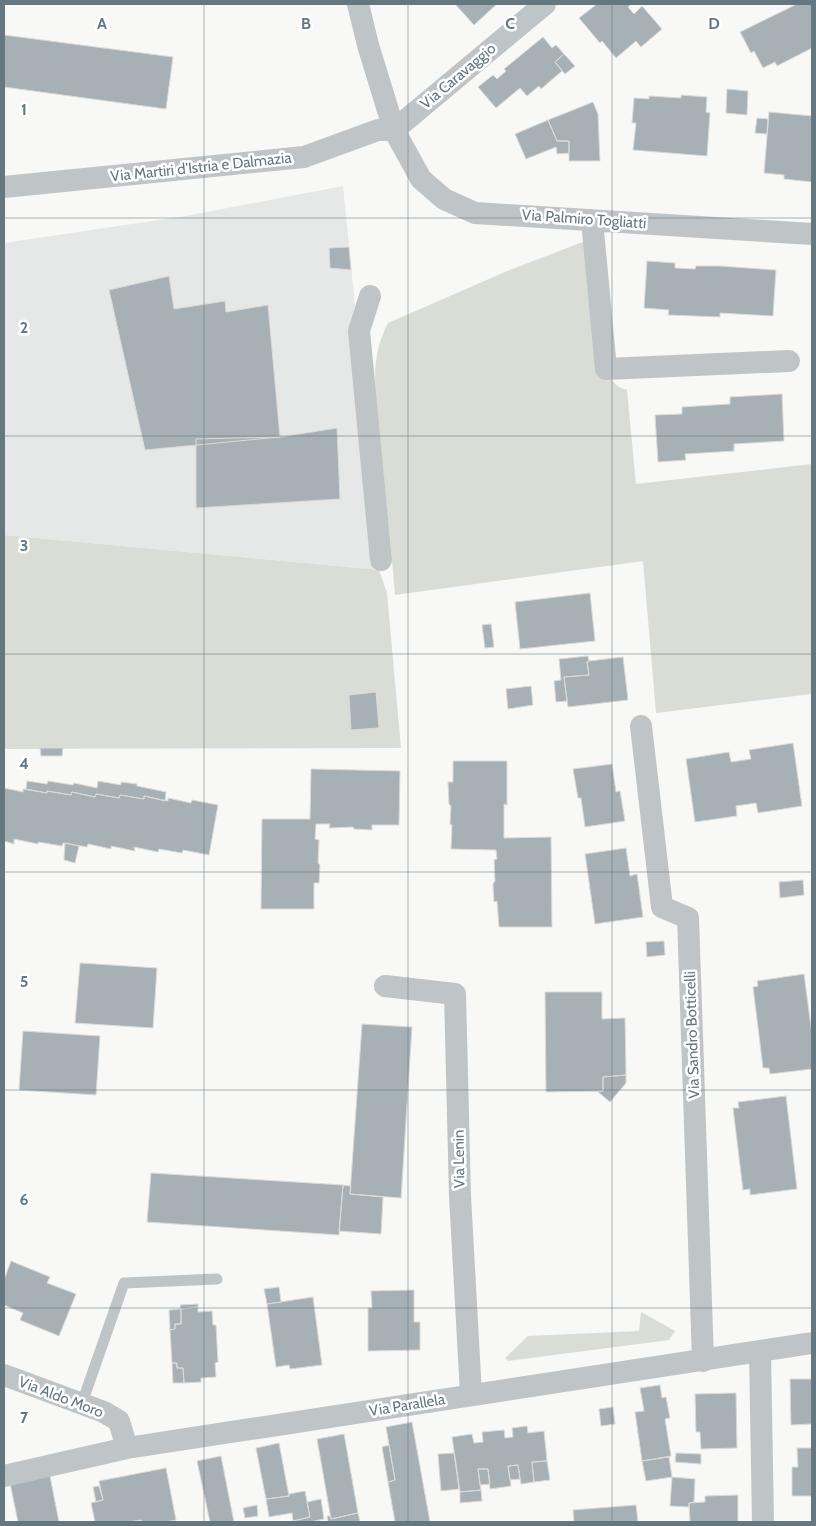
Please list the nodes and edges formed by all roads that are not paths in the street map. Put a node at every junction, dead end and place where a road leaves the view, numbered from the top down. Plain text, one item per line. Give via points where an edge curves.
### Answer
1 (358, 4) edge
2 (545, 4) edge
3 (394, 130) junction
4 (4, 187) edge
5 (592, 220) junction
6 (812, 234) edge
7 (370, 296) dead end
8 (789, 361) dead end
9 (381, 560) dead end
10 (641, 726) dead end
11 (385, 986) dead end
12 (216, 1279) dead end
13 (812, 1343) edge
14 (760, 1352) junction
15 (703, 1361) junction
16 (4, 1375) edge
17 (471, 1394) junction
18 (82, 1404) junction
19 (127, 1448) junction
20 (4, 1476) edge
21 (763, 1522) edge

1 - 3 street, Via Palmiro Togliatti
2 - 3 street, Via Caravaggio
3 - 4 street, Via Martiri d'Istria e Dalmazia via 378,130 304,157
3 - 5 street, Via Palmiro Togliatti via 421,179 444,199 476,213
5 - 6 street, Via Palmiro Togliatti
5 - 8 street via 606,369
7 - 9 street via 359,331
10 - 15 street, Via Sandro Botticelli via 662,907 688,918
11 - 17 street, Via Lenin via 455,994 460,1196
12 - 18 lane via 124,1282
13 - 14 street, Via Parallela
14 - 15 street, Via Parallela
14 - 21 street
15 - 17 street, Via Parallela
16 - 18 street, Via Aldo Moro
17 - 19 street, Via Parallela
18 - 19 street, Via Aldo Moro via 119,1421
19 - 20 street, Via Parallela

